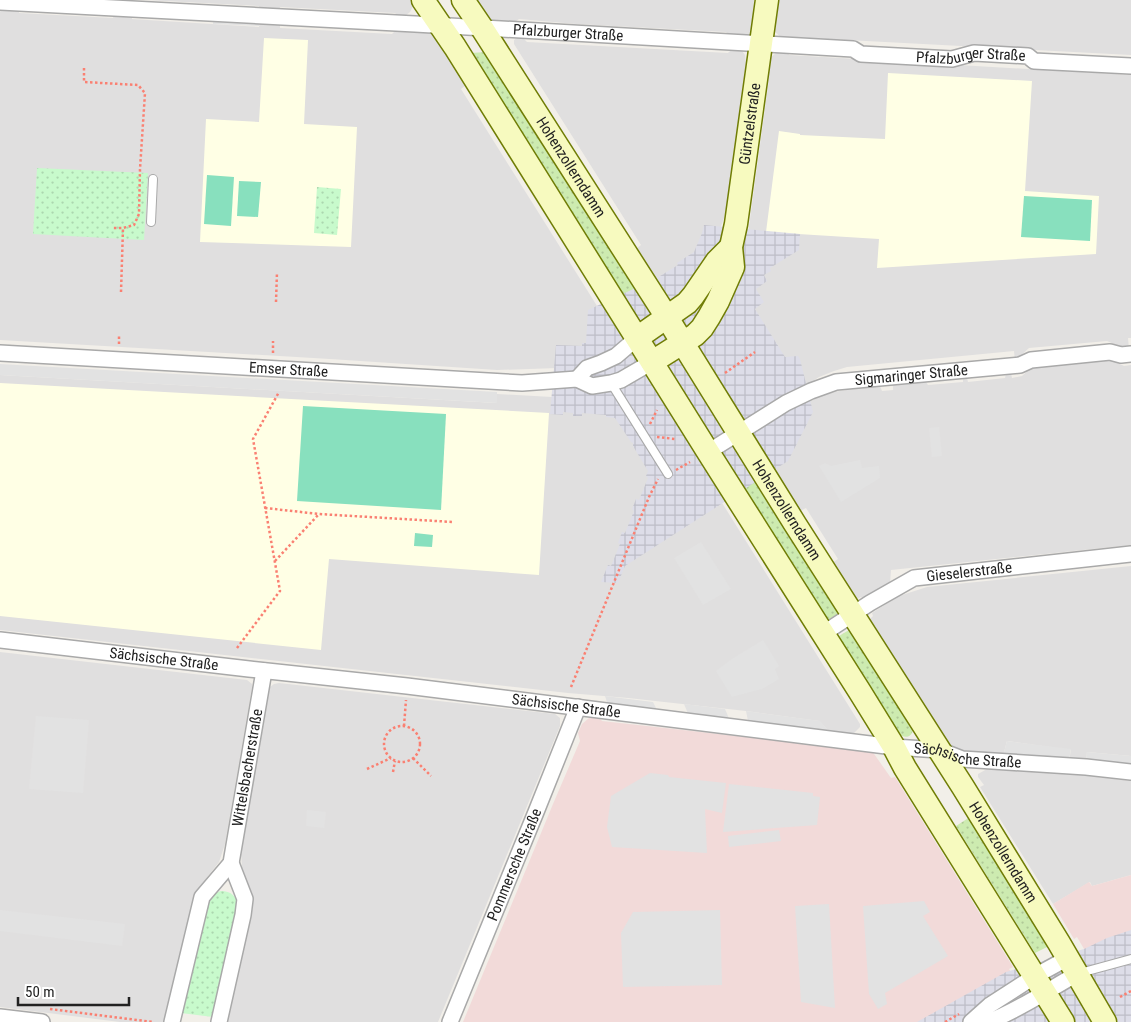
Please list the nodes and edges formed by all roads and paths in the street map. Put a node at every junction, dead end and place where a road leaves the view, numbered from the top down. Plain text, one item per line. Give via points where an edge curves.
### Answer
1 (423, 0) edge
2 (462, 0) edge
3 (767, 0) edge
4 (0, 2) edge
5 (441, 25) junction
6 (482, 28) junction
7 (761, 44) junction
8 (1131, 66) edge
9 (84, 68) dead end
10 (153, 179) dead end
11 (151, 222) dead end
12 (113, 228) dead end
13 (123, 228) junction
14 (731, 247) junction
15 (277, 272) dead end
16 (121, 292) dead end
17 (276, 302) dead end
18 (667, 318) junction
19 (119, 335) dead end
20 (637, 338) junction
21 (273, 341) dead end
22 (683, 343) junction
23 (118, 344) dead end
24 (755, 352) dead end
25 (0, 353) edge
26 (273, 353) dead end
27 (1131, 354) edge
28 (652, 362) junction
29 (725, 373) dead end
30 (577, 379) junction
31 (611, 383) junction
32 (279, 392) dead end
33 (738, 433) junction
34 (699, 457) junction
35 (668, 474) junction
36 (265, 508) junction
37 (319, 514) junction
38 (453, 522) dead end
39 (1131, 554) edge
40 (275, 561) junction
41 (853, 614) junction
42 (824, 633) junction
43 (0, 640) edge
44 (237, 648) dead end
45 (264, 671) junction
46 (407, 686) junction
47 (571, 687) dead end
48 (578, 707) junction
49 (404, 726) junction
50 (894, 746) junction
51 (938, 750) junction
52 (391, 758) junction
53 (413, 758) junction
54 (395, 760) junction
55 (367, 769) dead end
56 (393, 772) dead end
57 (1131, 772) edge
58 (431, 776) dead end
59 (231, 863) junction
60 (1131, 959) edge
61 (1072, 966) junction
62 (1040, 984) junction
63 (1131, 991) edge
64 (1120, 997) dead end
65 (45, 1015) edge
66 (0, 1017) edge
67 (153, 1022) edge
68 (172, 1022) edge
69 (219, 1022) edge
70 (450, 1022) edge
71 (972, 1022) edge
72 (988, 1022) edge
73 (1063, 1022) edge
74 (1105, 1022) edge

1 - 5 main road
2 - 6 main road, Hohenzollerndamm
3 - 7 main road, Güntzelstraße
4 - 5 street, Pfalzburger Straße
5 - 6 street, Pfalzburger Straße
5 - 20 main road
6 - 7 street, Pfalzburger Straße
6 - 18 main road, Hohenzollerndamm
7 - 8 street, Pfalzburger Straße via 853,49 861,54 952,59 974,53 1028,56 1034,61
7 - 14 main road, Güntzelstraße
9 - 13 path via 84,82 138,85 145,93 139,214 134,225
10 - 11 lane
12 - 13 path
13 - 16 path
14 - 18 main road via 693,296
14 - 22 main road, Güntzelstraße via 733,267 718,301 702,328
15 - 17 path
18 - 20 main road
18 - 22 main road, Hohenzollerndamm
19 - 23 path
20 - 28 main road
20 - 30 street via 616,356 587,368
21 - 26 path
22 - 28 main road, Güntzelstraße
22 - 33 main road, Hohenzollerndamm
24 - 29 path
25 - 30 street, Emser Straße via 522,383
27 - 33 street, Sigmaringer Straße via 1110,352 1031,360 1020,365 836,382 786,402
28 - 31 street, Emser Straße
28 - 34 main road
30 - 31 street, Emser Straße via 592,386
31 - 35 lane
32 - 36 path via 253,439
33 - 34 street, Sigmaringer Straße
33 - 41 main road, Hohenzollerndamm
34 - 35 path
34 - 42 main road
35 - 47 path via 657,480
36 - 37 path
36 - 40 path
37 - 38 path
37 - 40 path
39 - 41 street, Gieselerstraße via 914,578
40 - 44 path via 280,591
41 - 42 street, Gieselerstraße
41 - 51 main road, Hohenzollerndamm
42 - 50 main road
43 - 45 street, Sächsische Straße
45 - 46 street, Sächsische Straße
45 - 59 street, Wittelsbacherstraße
46 - 48 street, Sächsische Straße
46 - 49 path
48 - 50 street, Sächsische Straße
48 - 70 street, Pommersche Straße
49 - 52 path via 394,728 385,737 385,751
49 - 53 path via 418,737 418,750
50 - 51 street, Sächsische Straße
50 - 62 main road
51 - 57 street, Sächsische Straße via 962,759
51 - 61 main road, Hohenzollerndamm
52 - 54 path
52 - 55 path
53 - 54 path via 404,762
53 - 58 path
54 - 56 path
59 - 68 street via 202,897
59 - 69 street via 245,899
60 - 61 lane via 1090,970
61 - 62 street
61 - 74 main road, Hohenzollerndamm
62 - 71 street via 990,1005
62 - 72 street via 1004,1015
62 - 73 main road
63 - 64 path
65 - 66 street
65 - 67 path

